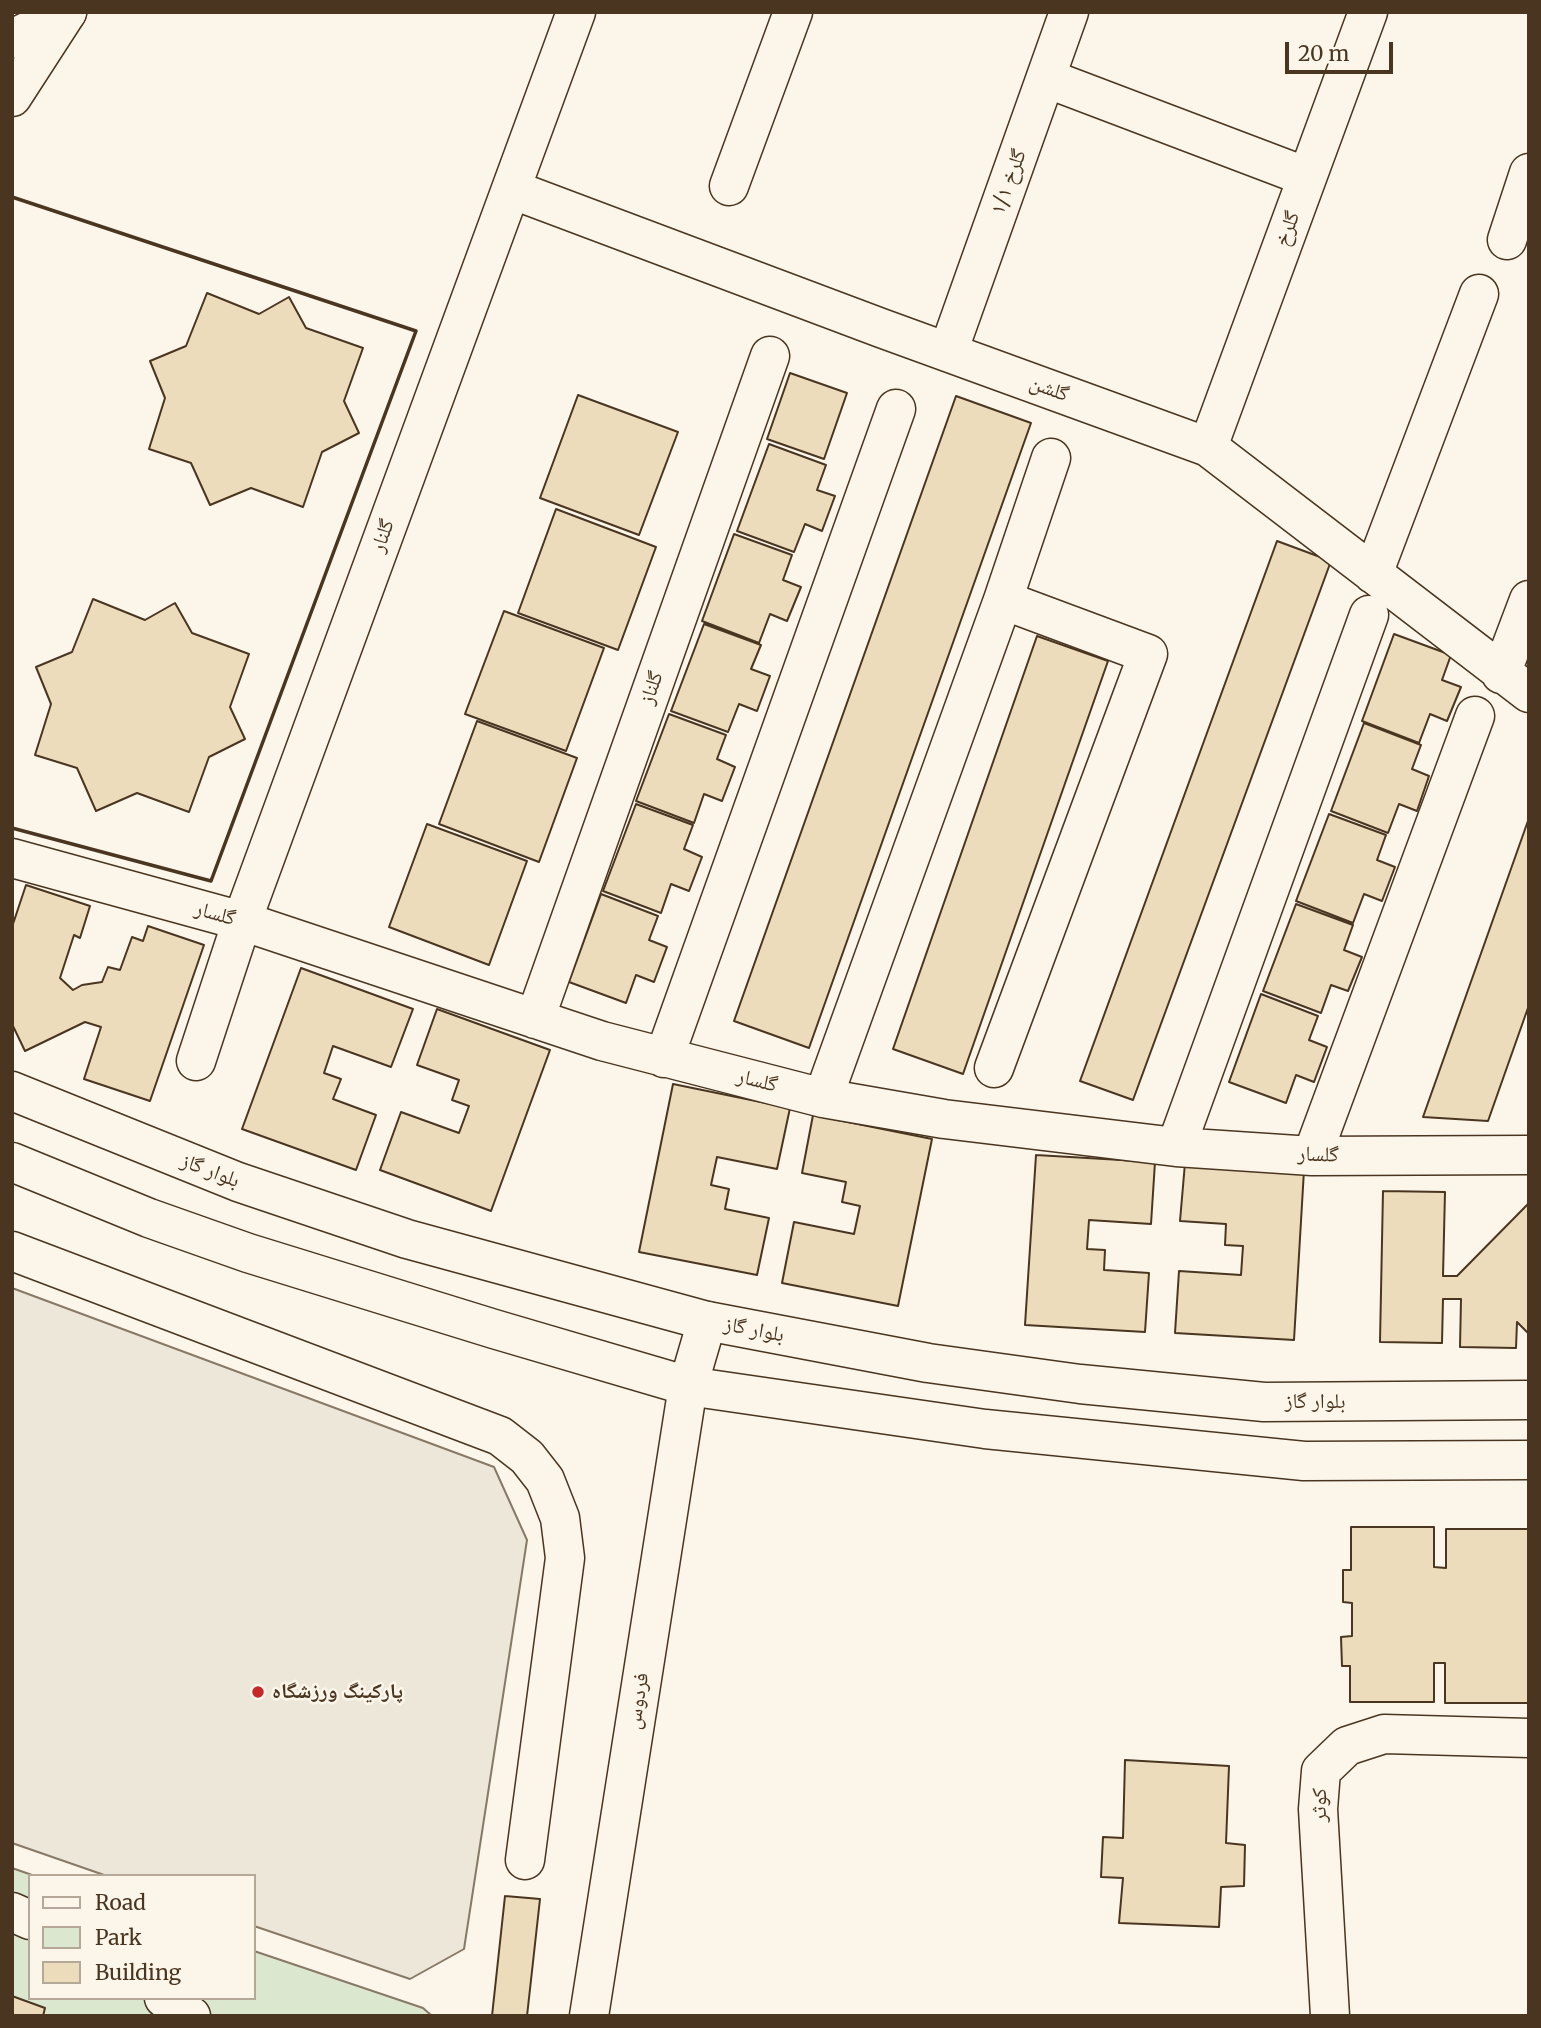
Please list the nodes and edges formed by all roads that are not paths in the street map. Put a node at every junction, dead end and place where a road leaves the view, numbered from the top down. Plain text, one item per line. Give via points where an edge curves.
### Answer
1 (67, 12) edge
2 (576, 12) edge
3 (793, 12) edge
4 (1069, 12) edge
5 (1368, 12) edge
6 (12, 39) edge
7 (1046, 78) junction
8 (12, 97) edge
9 (1529, 173) edge
10 (1307, 177) junction
11 (729, 186) dead end
12 (511, 189) junction
13 (1507, 240) dead end
14 (1479, 294) dead end
15 (948, 352) junction
16 (770, 356) dead end
17 (896, 409) dead end
18 (1208, 447) junction
19 (1051, 458) dead end
20 (1373, 574) junction
21 (1003, 600) junction
22 (1529, 600) edge
23 (1369, 615) dead end
24 (1515, 684) edge
25 (1475, 716) dead end
26 (12, 858) edge
27 (242, 921) junction
28 (535, 1019) junction
29 (664, 1058) junction
30 (196, 1061) dead end
31 (994, 1068) dead end
32 (12, 1091) edge
33 (823, 1098) junction
34 (1525, 1144) edge
35 (1175, 1147) junction
36 (1312, 1156) junction
37 (12, 1162) edge
38 (12, 1251) edge
39 (708, 1321) junction
40 (688, 1385) junction
41 (1529, 1400) edge
42 (1529, 1460) edge
43 (1529, 1738) edge
44 (525, 1860) dead end
45 (12, 1912) edge
46 (28, 1919) edge
47 (167, 2000) edge
48 (191, 2016) edge
49 (589, 2016) edge
50 (1330, 2016) edge

1 - 6 street
1 - 8 street
2 - 12 street, گلنار
3 - 11 street
4 - 7 street, گلرخ ۱/۱
5 - 10 street, گلرخ
7 - 10 street
7 - 15 street, گلرخ ۱/۱
9 - 13 street
10 - 18 street, گلرخ
12 - 15 street, گلشن
12 - 27 street, گلنار
14 - 20 street
15 - 18 street, گلشن
16 - 28 street, گلناز
17 - 29 street
18 - 20 street, گلشن
19 - 21 street
20 - 24 street, گلشن
21 - 31 street via 1148,654
21 - 33 street
22 - 24 street
23 - 35 street
25 - 36 street
26 - 27 street, گلسار
27 - 28 street, گلسار
27 - 30 street, گلنار
28 - 29 street, گلسار
29 - 33 street, گلسار
32 - 39 street, بلوار گاز via 238,1182 407,1239
33 - 35 street, گلسار
34 - 36 street, گلسار
35 - 36 street, گلسار
37 - 40 street via 248,1253
38 - 44 street via 500,1436 527,1457 545,1480 561,1518 565,1558
39 - 40 street, فردوس
39 - 41 street, بلوار گاز via 928,1363 1264,1402
40 - 42 street via 985,1429 1304,1461
40 - 49 street, فردوس
43 - 50 street, کوثر via 1384,1734 1347,1746 1321,1771 1318,1810
45 - 46 street
47 - 48 street

